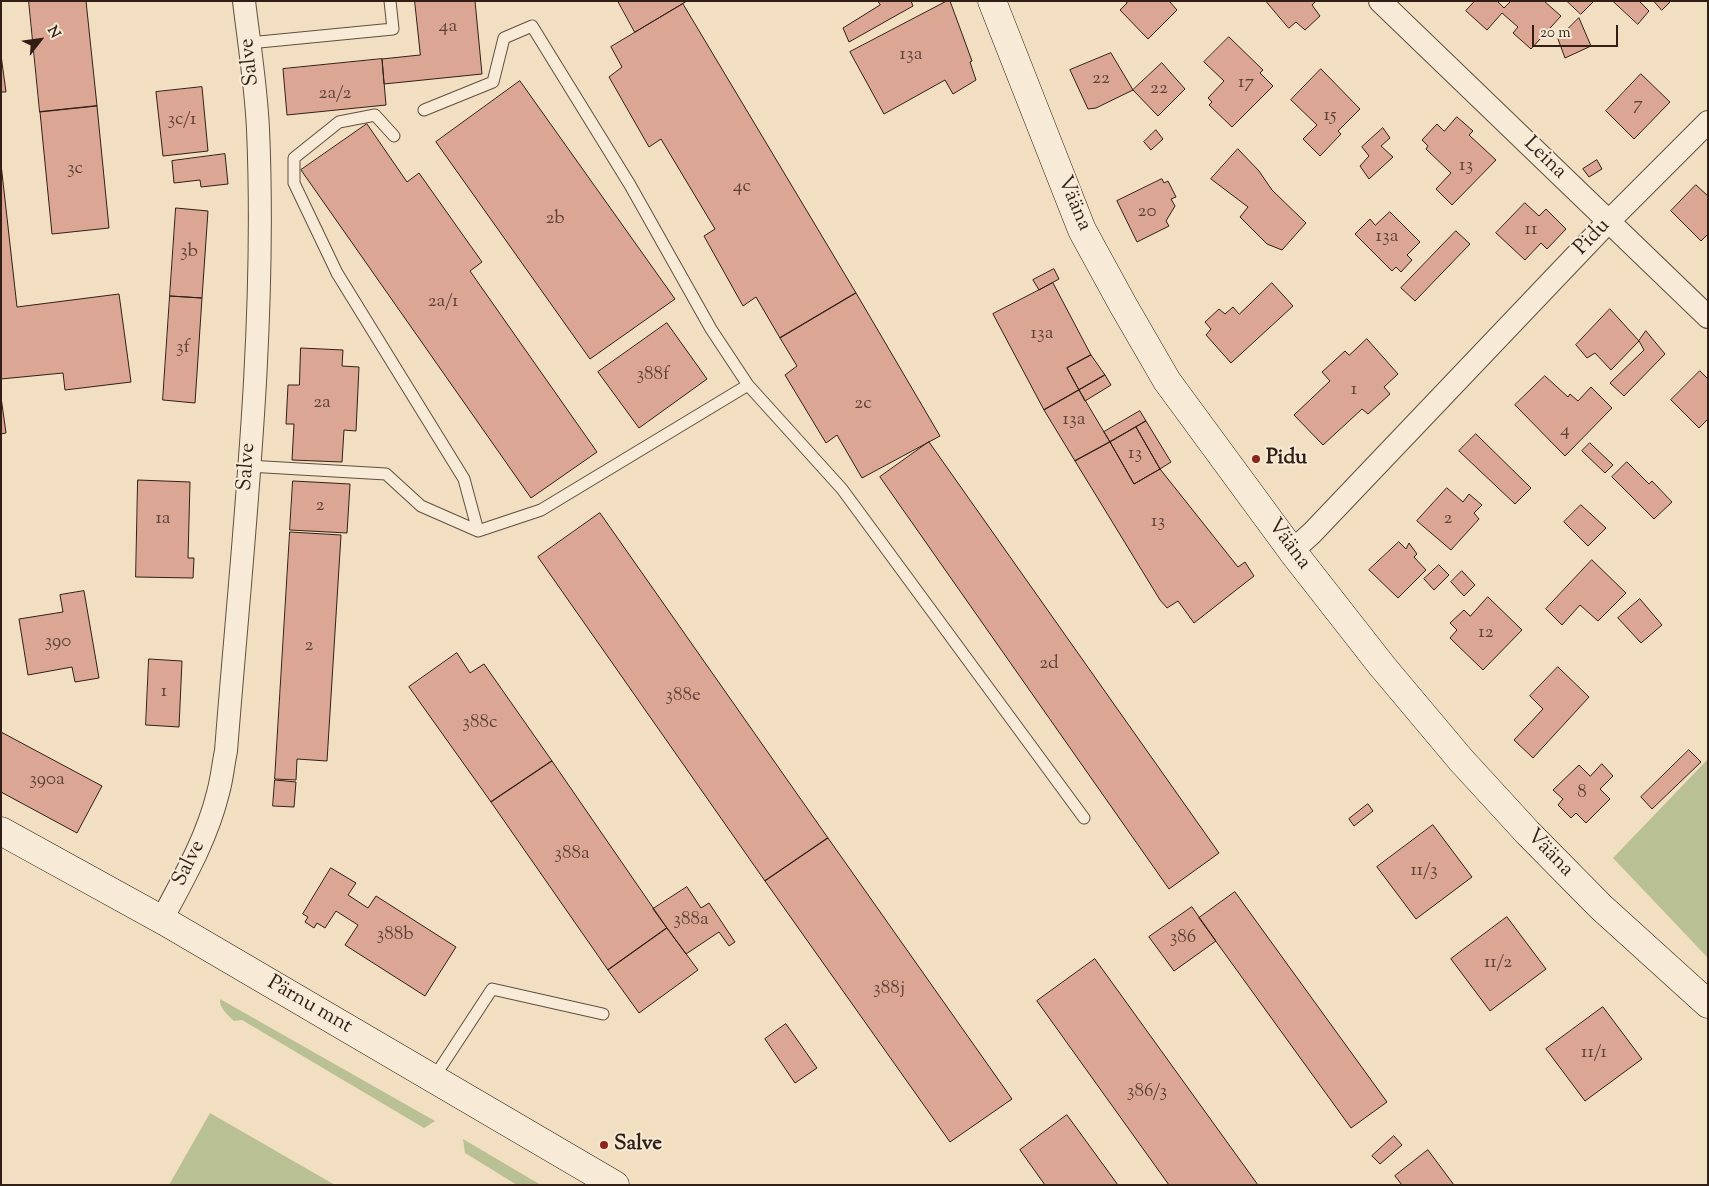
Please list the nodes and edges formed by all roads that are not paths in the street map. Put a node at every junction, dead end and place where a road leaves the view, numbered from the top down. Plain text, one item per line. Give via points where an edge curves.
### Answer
1 (244, 1) edge
2 (390, 1) edge
3 (992, 1) edge
4 (1380, 1) edge
5 (249, 43) junction
6 (424, 110) dead end
7 (1708, 122) edge
8 (394, 136) dead end
9 (1609, 222) junction
10 (1708, 317) edge
11 (748, 385) junction
12 (248, 466) junction
13 (478, 531) junction
14 (1292, 551) junction
15 (1084, 818) dead end
16 (1, 830) edge
17 (162, 919) junction
18 (1708, 1004) edge
19 (602, 1014) dead end
20 (433, 1079) junction
21 (615, 1185) edge

1 - 5 street, Salve
2 - 5 lane via 393,29
3 - 14 street, Vääna via 1082,230 1123,306 1168,381
4 - 9 street, Leina
5 - 12 street, Salve via 258,127 260,265
6 - 11 lane via 494,82 504,38 532,26 630,185 711,329
7 - 9 street, Pidu
8 - 13 lane via 375,115 339,122 294,158 294,183 337,274 464,479
9 - 10 street, Leina
9 - 14 street, Pidu
11 - 13 lane via 541,510
11 - 15 lane via 842,489
12 - 13 lane via 386,474 422,506
12 - 17 street, Salve via 226,751 218,793 192,863
14 - 18 street, Vääna via 1382,666 1501,804 1601,907
16 - 17 street, Pärnu mnt
17 - 20 street, Pärnu mnt
19 - 20 lane via 492,990
20 - 21 street, Pärnu mnt

